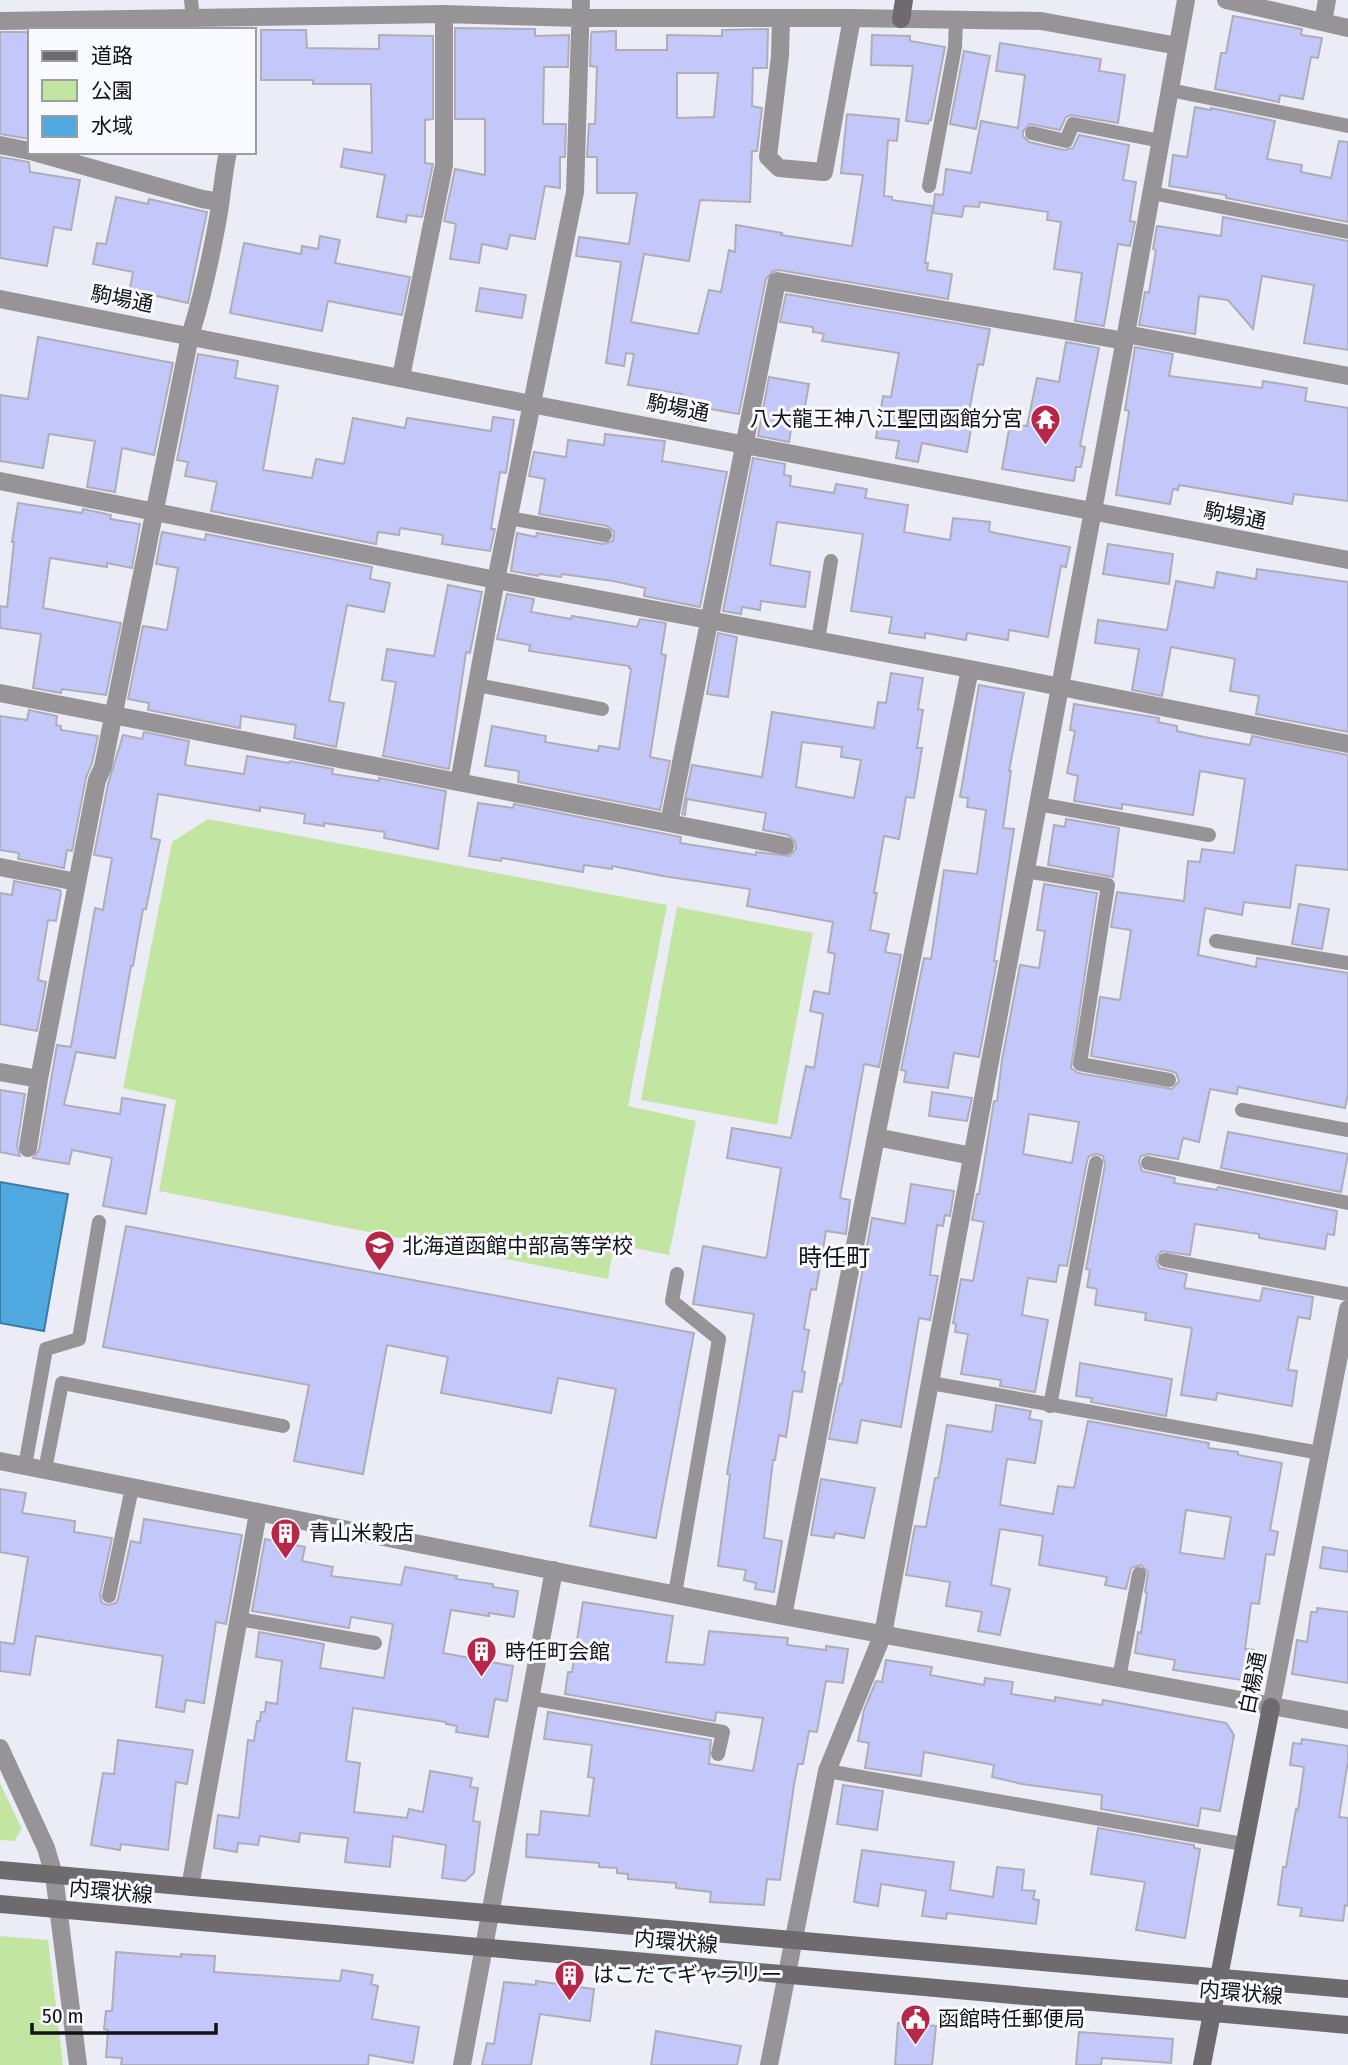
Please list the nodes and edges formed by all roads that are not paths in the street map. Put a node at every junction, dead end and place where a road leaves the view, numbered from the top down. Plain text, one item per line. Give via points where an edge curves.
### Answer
1 (904, 0) edge
2 (1186, 0) edge
3 (1226, 0) edge
4 (1326, 0) edge
5 (402, 8) edge
6 (192, 9) edge
7 (580, 9) edge
8 (444, 14) junction
9 (781, 18) junction
10 (852, 18) junction
11 (901, 19) junction
12 (0, 20) edge
13 (956, 20) junction
14 (1323, 22) junction
15 (241, 23) edge
16 (1348, 28) edge
17 (1178, 46) junction
18 (1170, 90) junction
19 (1348, 126) edge
20 (1032, 133) dead end
21 (1161, 141) junction
22 (0, 145) edge
23 (28, 151) edge
24 (39, 154) edge
25 (228, 154) edge
26 (929, 186) dead end
27 (1152, 193) junction
28 (220, 202) junction
29 (1348, 232) edge
30 (0, 299) edge
31 (190, 336) junction
32 (1125, 338) junction
33 (1348, 376) edge
34 (401, 377) junction
35 (531, 404) junction
36 (746, 443) junction
37 (0, 481) edge
38 (1091, 512) junction
39 (155, 513) junction
40 (509, 518) junction
41 (605, 535) dead end
42 (1348, 560) edge
43 (831, 561) dead end
44 (496, 580) junction
45 (710, 620) junction
46 (818, 640) junction
47 (970, 669) junction
48 (477, 685) junction
49 (1059, 687) junction
50 (0, 693) edge
51 (602, 709) dead end
52 (114, 715) junction
53 (1348, 744) edge
54 (459, 782) junction
55 (1038, 804) junction
56 (669, 823) junction
57 (1209, 835) dead end
58 (785, 846) dead end
59 (0, 867) edge
60 (1026, 871) junction
61 (77, 882) junction
62 (1216, 941) dead end
63 (1348, 964) edge
64 (0, 1072) edge
65 (39, 1079) junction
66 (1169, 1080) dead end
67 (1241, 1110) dead end
68 (1348, 1130) edge
69 (876, 1137) junction
70 (28, 1148) dead end
71 (972, 1156) junction
72 (1096, 1163) dead end
73 (1148, 1163) dead end
74 (1348, 1203) edge
75 (99, 1222) dead end
76 (1165, 1260) dead end
77 (677, 1275) dead end
78 (1348, 1294) edge
79 (1348, 1314) edge
80 (931, 1383) junction
81 (1050, 1406) junction
82 (283, 1426) dead end
83 (1320, 1453) junction
84 (0, 1461) edge
85 (25, 1466) junction
86 (45, 1470) junction
87 (132, 1488) junction
88 (258, 1513) junction
89 (554, 1570) junction
90 (1139, 1574) dead end
91 (675, 1594) junction
92 (109, 1596) dead end
93 (783, 1616) junction
94 (239, 1619) junction
95 (883, 1634) junction
96 (375, 1643) dead end
97 (1119, 1678) junction
98 (530, 1698) junction
99 (1271, 1707) junction
100 (1348, 1720) edge
101 (0, 1748) edge
102 (718, 1754) dead end
103 (827, 1770) junction
104 (1243, 1844) junction
105 (0, 1870) edge
106 (54, 1875) junction
107 (190, 1887) junction
108 (0, 1904) edge
109 (59, 1910) junction
110 (490, 1913) junction
111 (792, 1939) junction
112 (484, 1947) junction
113 (788, 1975) junction
114 (1219, 1978) junction
115 (1348, 1989) edge
116 (1212, 2014) junction
117 (1348, 2025) edge
118 (78, 2065) edge
119 (462, 2065) edge
120 (769, 2065) edge
121 (1202, 2065) edge

1 - 11 street
2 - 17 street
3 - 14 street
4 - 14 street
5 - 8 street
5 - 15 street
6 - 12 street
6 - 15 street
7 - 8 street
7 - 9 street
7 - 35 street via 575,192
8 - 34 street via 444,165
9 - 10 street
9 - 10 street via 768,157 779,168 824,172
10 - 11 street
11 - 13 street
13 - 17 street via 1041,21
13 - 26 lane via 956,47
14 - 16 street
17 - 18 street
18 - 19 lane
18 - 21 street
20 - 21 lane via 1066,141 1073,124
21 - 27 street
22 - 23 street
24 - 28 street
25 - 28 street
27 - 29 lane
27 - 32 street
28 - 31 street
30 - 31 street, 駒場通
31 - 34 street, 駒場通
31 - 39 street
32 - 33 street
32 - 36 street via 777,281
32 - 38 street
34 - 35 street, 駒場通
35 - 36 street, 駒場通
35 - 40 street
36 - 38 street, 駒場通
36 - 45 street
37 - 39 street
38 - 42 street, 駒場通
38 - 49 street
39 - 44 street
39 - 52 street
40 - 41 lane
40 - 44 street
43 - 46 lane
44 - 45 street
44 - 48 street
45 - 46 street
45 - 56 street
46 - 47 street
47 - 49 street
47 - 69 street
48 - 51 lane
48 - 54 street
49 - 53 street
49 - 55 street
50 - 52 street
52 - 54 street
52 - 61 street
54 - 56 street
55 - 57 lane
55 - 60 street
56 - 58 street
59 - 61 street
60 - 66 lane via 1108,885 1080,1064
60 - 71 street
61 - 65 street
62 - 63 lane
64 - 65 street
65 - 70 street
67 - 68 lane
69 - 71 street
69 - 93 street
71 - 80 street
72 - 81 lane
73 - 74 lane
75 - 85 lane via 79,1339 46,1349
76 - 78 lane
77 - 91 lane via 672,1301 719,1339
79 - 83 street, 白楊通
80 - 81 lane
80 - 95 street
81 - 83 lane
82 - 86 lane via 62,1383
83 - 99 street, 白楊通
84 - 85 street
85 - 86 street
86 - 87 street
87 - 88 street
87 - 92 lane
88 - 89 street
88 - 94 street
89 - 91 street
89 - 98 street
90 - 97 lane
91 - 93 street
93 - 95 street
94 - 96 lane
94 - 107 street
95 - 97 street
95 - 103 street
97 - 99 street
98 - 102 lane via 723,1732
98 - 110 street
99 - 100 street
99 - 104 street, 白楊通
101 - 106 street
103 - 104 lane
103 - 111 street
104 - 114 street, 白楊通
105 - 106 street, 内環状線
106 - 107 street, 内環状線
106 - 109 street
107 - 110 street, 内環状線
108 - 109 street, 内環状線
109 - 112 street, 内環状線
109 - 118 street
110 - 111 street, 内環状線
110 - 112 street
111 - 113 street
111 - 114 street, 内環状線
112 - 113 street, 内環状線
112 - 119 street
113 - 116 street, 内環状線
113 - 120 street
114 - 115 street, 内環状線
114 - 116 street, 白楊通
116 - 117 street, 内環状線
116 - 121 street, 白楊通

